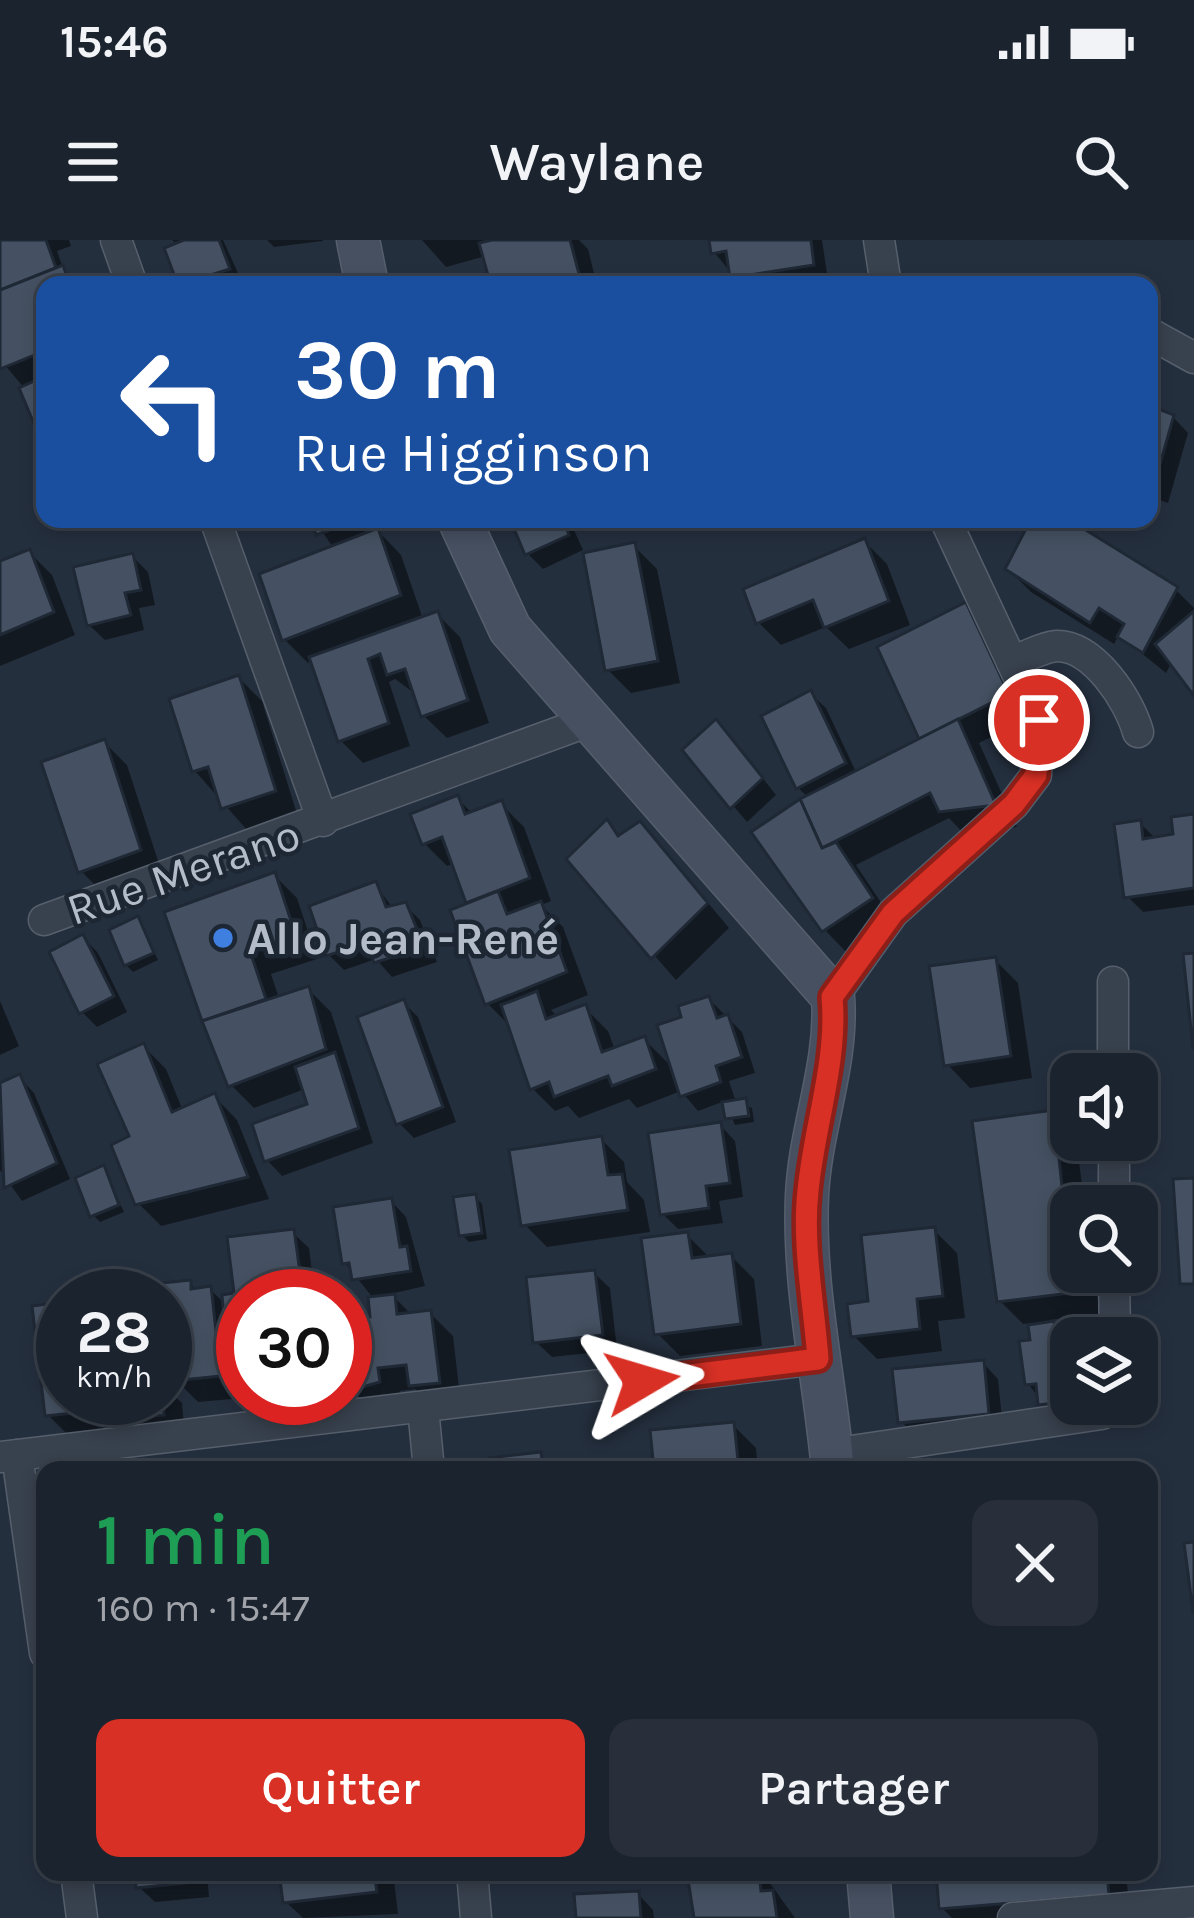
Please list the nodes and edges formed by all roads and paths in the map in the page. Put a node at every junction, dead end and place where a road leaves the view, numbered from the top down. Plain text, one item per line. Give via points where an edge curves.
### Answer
1 (116, 240) edge
2 (358, 240) edge
3 (879, 240) edge
4 (129, 276) edge
5 (365, 276) edge
6 (885, 276) edge
7 (1158, 338) edge
8 (1194, 358) edge
9 (218, 528) edge
10 (463, 528) edge
11 (949, 528) edge
12 (1012, 662) junction
13 (592, 720) junction
14 (1138, 732) dead end
15 (322, 821) junction
16 (44, 920) dead end
17 (1113, 982) dead end
18 (832, 997) junction
19 (1113, 1053) edge
20 (818, 1359) junction
21 (423, 1408) junction
22 (1050, 1423) edge
23 (9, 1456) edge
24 (428, 1461) edge
25 (832, 1461) edge
26 (838, 1461) edge
27 (36, 1604) edge
28 (77, 1881) edge
29 (473, 1881) edge
30 (869, 1881) edge
31 (1194, 1902) edge
32 (82, 1918) edge
33 (476, 1918) edge
34 (872, 1918) edge
35 (1013, 1918) edge

1 - 4 street
2 - 5 street
3 - 6 street
7 - 8 street
9 - 15 street, Rue Merano
10 - 13 street via 510,628
11 - 12 street
12 - 14 street via 1054,646 1077,650 1107,677
12 - 18 street via 1039,720 1036,775 893,913
13 - 15 street, Rue Merano
13 - 18 street
15 - 16 street, Rue Merano
17 - 19 street
18 - 20 street via 836,1036 807,1198
20 - 21 street
20 - 25 street
21 - 23 street
21 - 24 street
22 - 26 street
23 - 27 street
28 - 32 street
29 - 33 street
30 - 34 street
31 - 35 street

